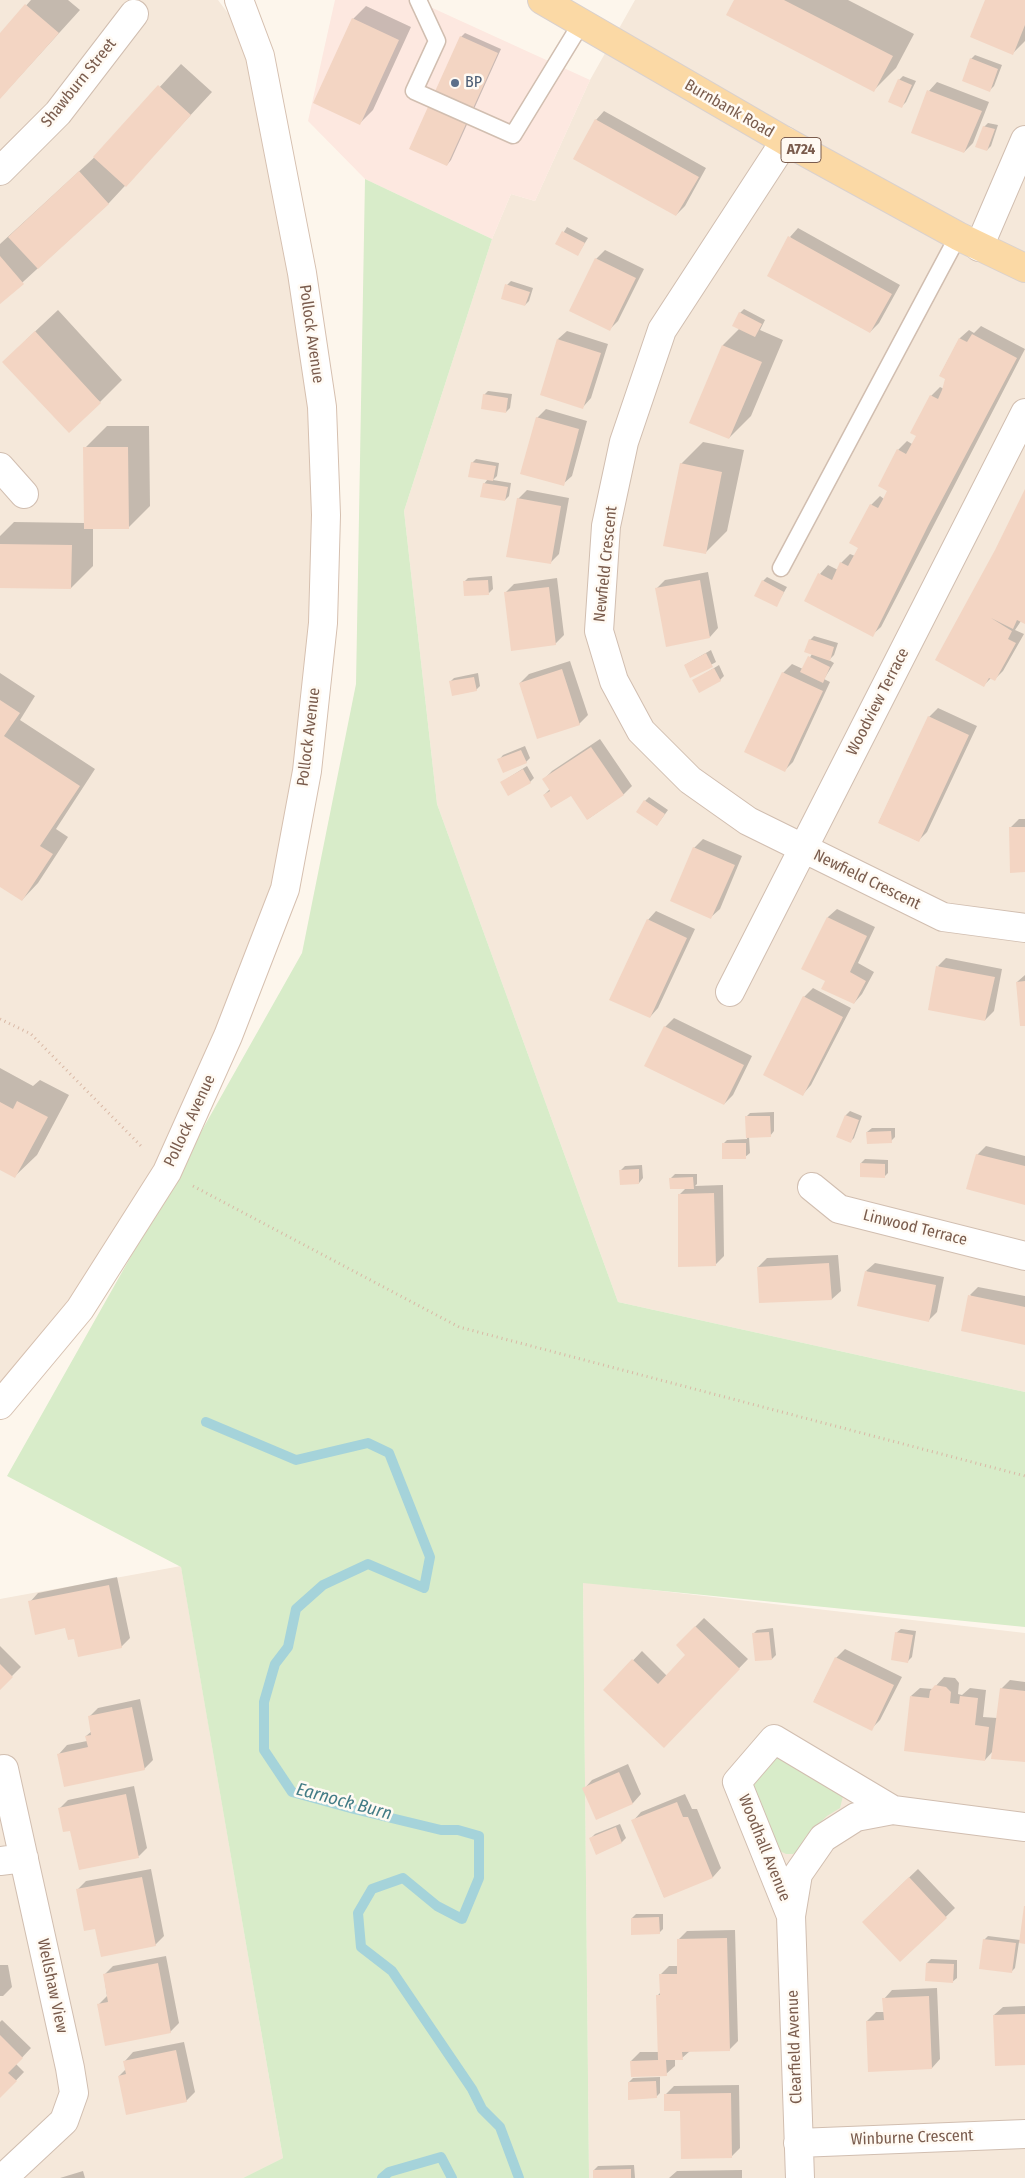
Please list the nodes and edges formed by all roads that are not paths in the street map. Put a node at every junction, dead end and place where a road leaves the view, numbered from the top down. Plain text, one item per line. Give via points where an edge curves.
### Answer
1 (418, 0) edge
2 (542, 0) edge
3 (243, 4) edge
4 (134, 14) dead end
5 (582, 22) junction
6 (1025, 140) edge
7 (785, 141) junction
8 (0, 171) edge
9 (968, 241) junction
10 (1025, 268) edge
11 (1025, 413) edge
12 (0, 467) edge
13 (24, 494) dead end
14 (781, 568) dead end
15 (803, 848) junction
16 (1025, 928) edge
17 (730, 992) dead end
18 (812, 1187) dead end
19 (1025, 1256) edge
20 (0, 1405) edge
21 (4, 1769) dead end
22 (893, 1810) junction
23 (1025, 1827) edge
24 (12, 1859) edge
25 (791, 1916) junction
26 (1025, 2134) edge
27 (798, 2143) junction
28 (3, 2178) edge
29 (800, 2178) edge

1 - 5 lane via 437,41 414,91 513,135
2 - 5 main road, Burnbank Road / A724
3 - 20 street, Pollock Avenue via 260,56 282,163 322,408 326,515 323,623 307,771 285,889 228,1036 166,1172 80,1309
4 - 8 street, Shawburn Street via 58,113
5 - 7 main road, Burnbank Road / A724
6 - 9 street
7 - 9 main road, Burnbank Road / A724
7 - 15 street, Newfield Crescent via 662,330 624,442 606,526 599,631 614,682 640,731 690,780 748,821
9 - 10 main road, Burnbank Road / A724
9 - 14 lane
11 - 15 street, Woodview Terrace
12 - 13 street
15 - 16 street, Newfield Crescent via 943,917
15 - 17 street, Woodview Terrace
18 - 19 street, Linwood Terrace via 839,1210
21 - 24 street, Wellshaw View
22 - 23 street, Woodhall Avenue
22 - 25 street, Woodhall Avenue via 856,1817 823,1838 798,1874
22 - 25 street, Woodhall Avenue via 774,1739 737,1782
24 - 28 street, Wellshaw View via 74,2093 64,2121
25 - 27 street, Clearfield Avenue
26 - 27 street, Winburne Crescent
27 - 29 street, Clearfield Avenue

